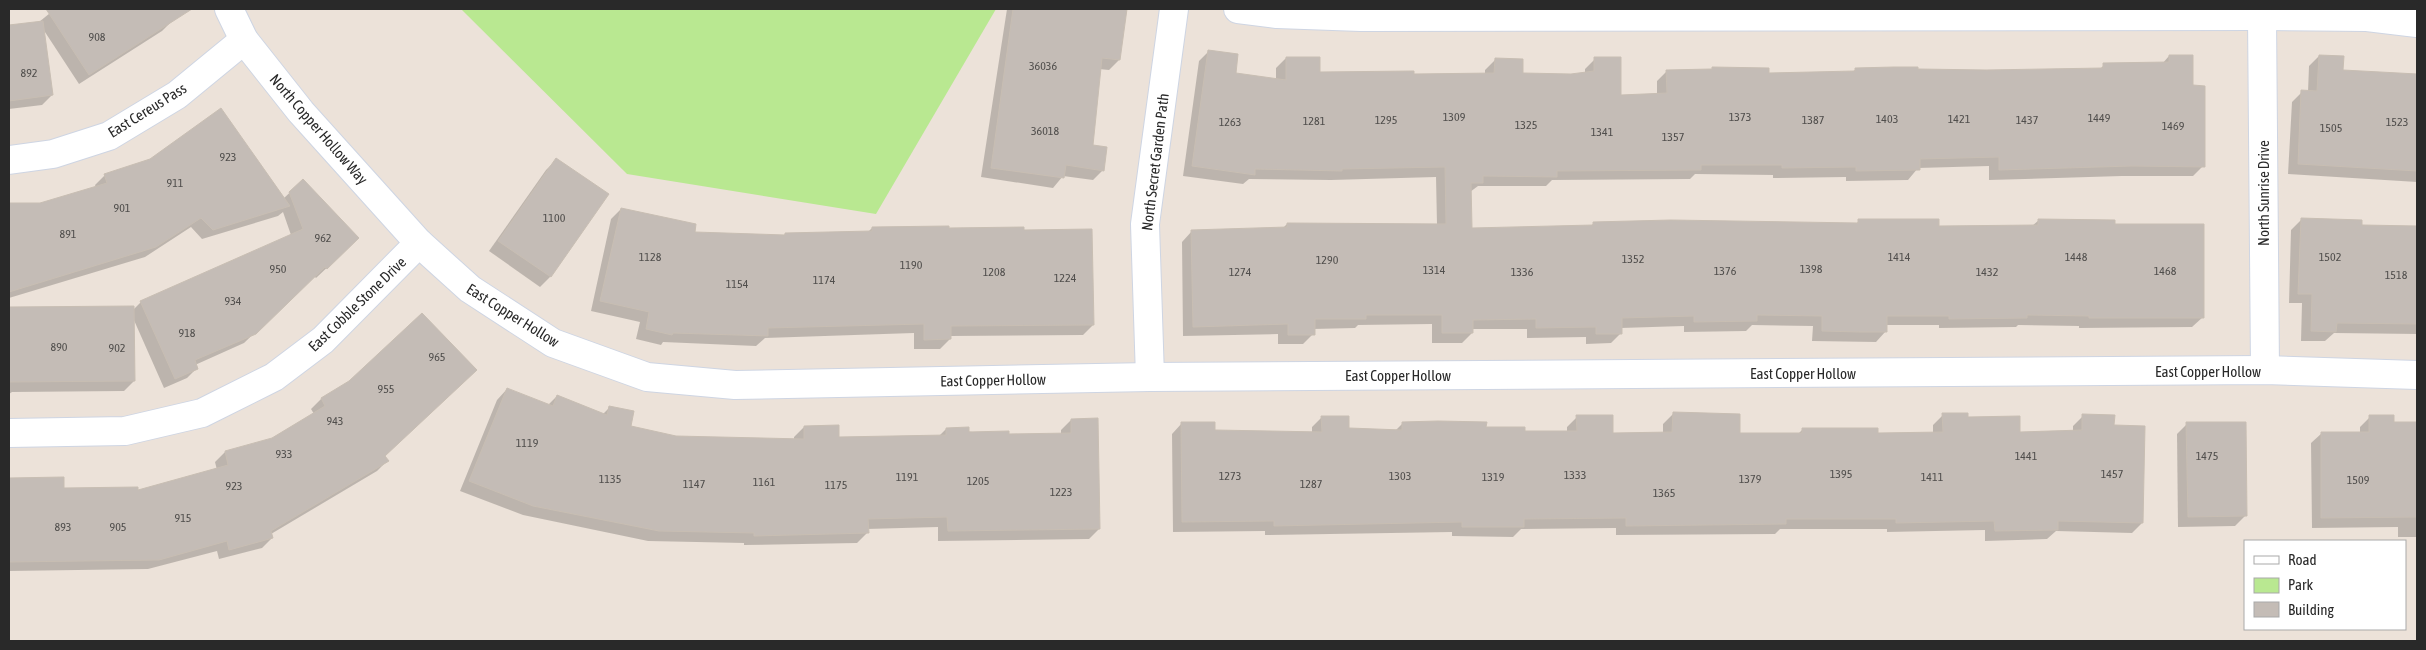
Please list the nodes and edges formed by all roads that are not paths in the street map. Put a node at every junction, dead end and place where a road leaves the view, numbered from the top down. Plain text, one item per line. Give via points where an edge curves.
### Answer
1 (229, 9) edge
2 (1174, 9) edge
3 (1238, 9) edge
4 (1936, 13) edge
5 (2262, 16) junction
6 (2417, 23) edge
7 (244, 40) junction
8 (9, 160) edge
9 (419, 243) junction
10 (2265, 370) junction
11 (2417, 374) edge
12 (1150, 377) junction
13 (9, 433) edge

1 - 7 street, North Copper Hollow Way
2 - 12 street, North Secret Garden Path via 1145,224
3 - 4 street via 1277,14 1370,17
4 - 5 street
5 - 6 street via 2367,17
5 - 10 street, North Sunrise Drive
7 - 8 street, East Cereus Pass via 177,95 110,136 53,154
7 - 9 street, North Copper Hollow Way via 301,112
9 - 12 street, East Copper Hollow via 470,289 552,343 647,377 735,384
9 - 13 street, East Cobble Stone Drive via 324,340 274,377 202,413 125,431
10 - 11 street, East Copper Hollow
10 - 12 street, East Copper Hollow

